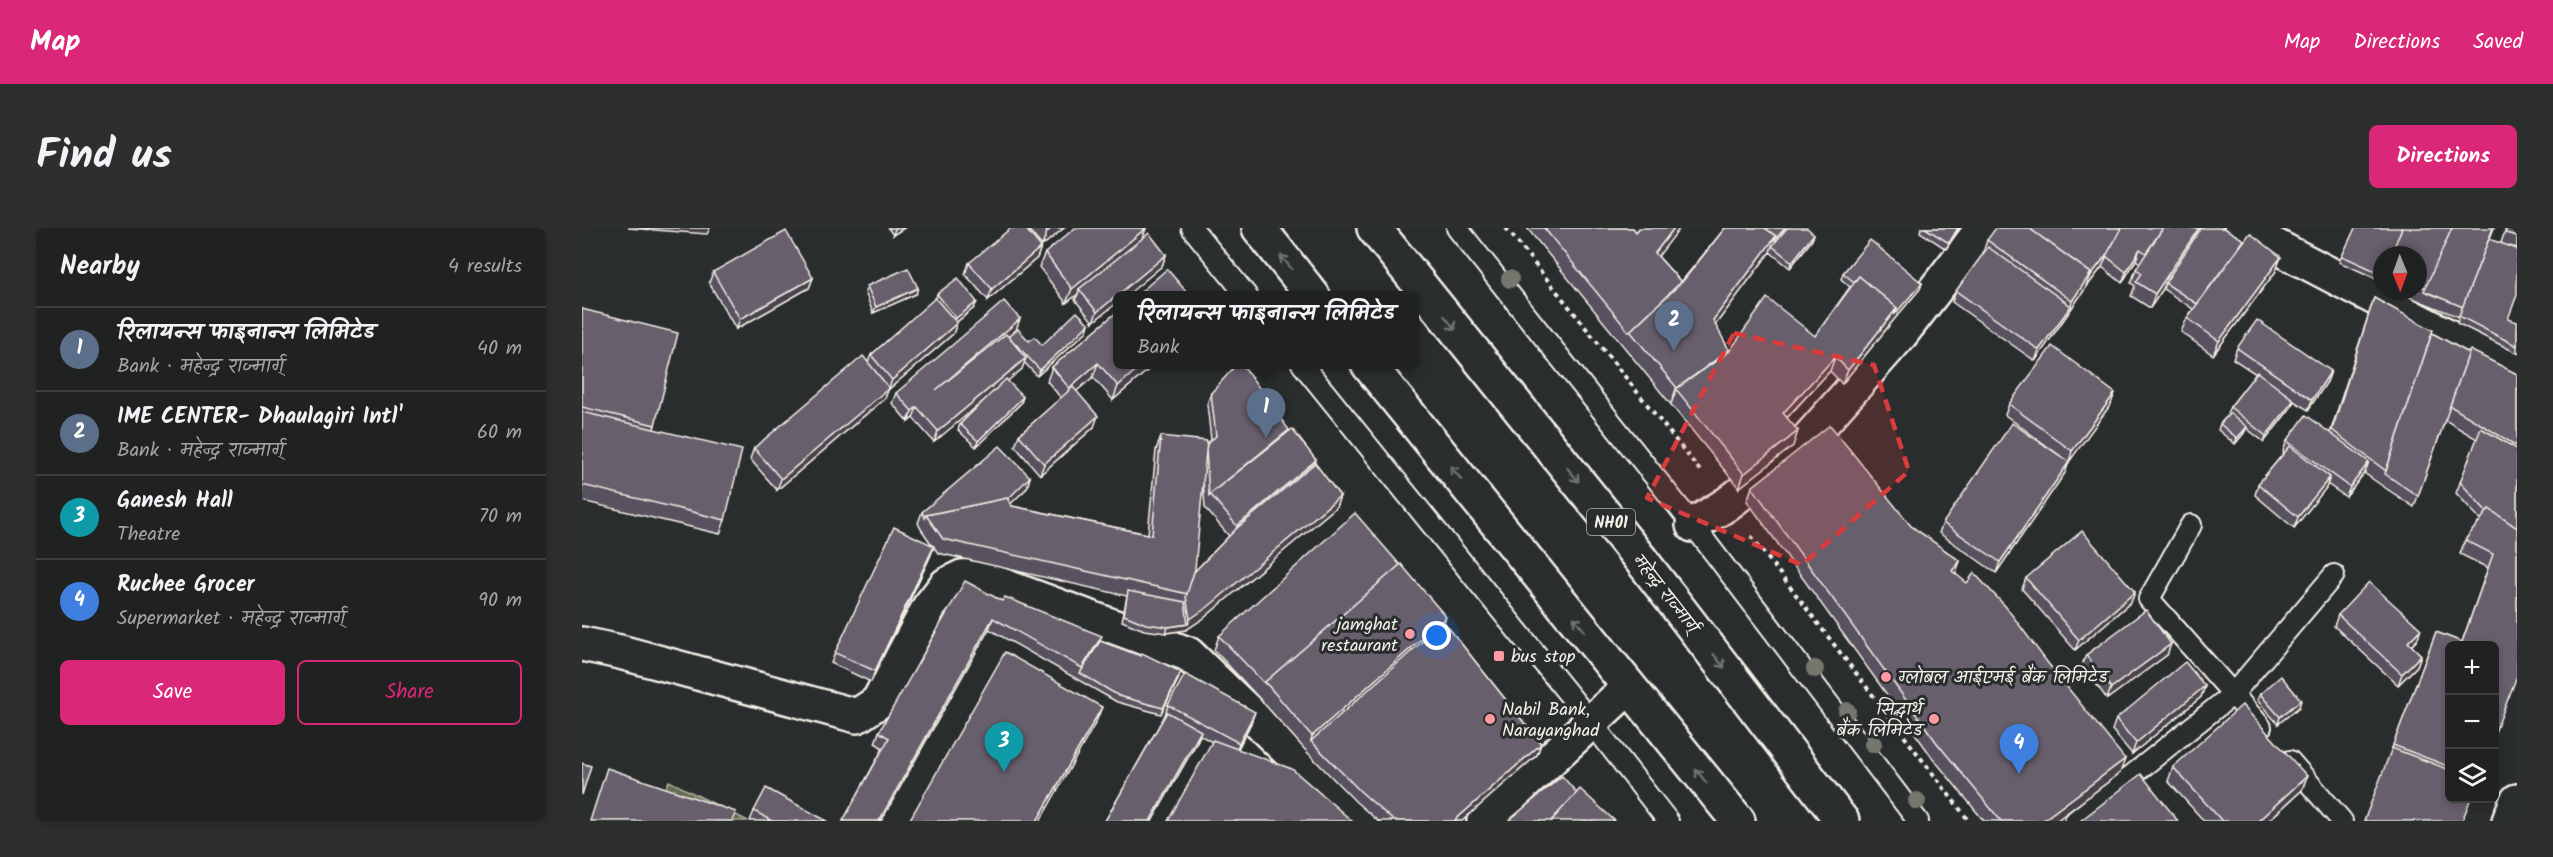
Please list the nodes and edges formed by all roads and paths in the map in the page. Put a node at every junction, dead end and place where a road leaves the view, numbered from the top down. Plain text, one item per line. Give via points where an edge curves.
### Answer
1 (1192, 228) edge
2 (1258, 228) edge
3 (1374, 228) edge
4 (1457, 228) edge
5 (1983, 228) edge
6 (2241, 228) edge
7 (1243, 291) edge
8 (1309, 291) edge
9 (1306, 369) edge
10 (1372, 369) edge
11 (2517, 372) edge
12 (1693, 525) junction
13 (2191, 525) dead end
14 (2334, 575) dead end
15 (582, 644) edge
16 (1629, 687) junction
17 (2233, 694) junction
18 (1592, 722) junction
19 (2517, 801) edge
20 (1361, 821) edge
21 (1484, 821) edge
22 (1668, 821) edge
23 (1738, 821) edge
24 (1842, 821) edge
25 (1918, 821) edge
26 (2075, 821) edge
27 (2342, 821) edge
28 (2509, 821) edge

1 - 7 lane
8 -> 2 main road
3 -> 24 main road, महेन्द्र राज्मार्ग् / NH01 via 1646,566
4 - 12 lane
5 - 12 main road via 1901,334 1800,448
6 - 11 main road
9 - 18 lane
16 -> 10 main road
12 - 25 lane
13 - 17 lane via 2149,599
14 - 17 lane
15 - 20 main road via 857,716 878,702 929,607 946,585 962,577 976,576 1188,654
16 - 18 main road
23 -> 16 main road
17 - 26 lane
17 - 27 lane
18 - 21 main road
18 - 22 lane
19 - 28 main road

